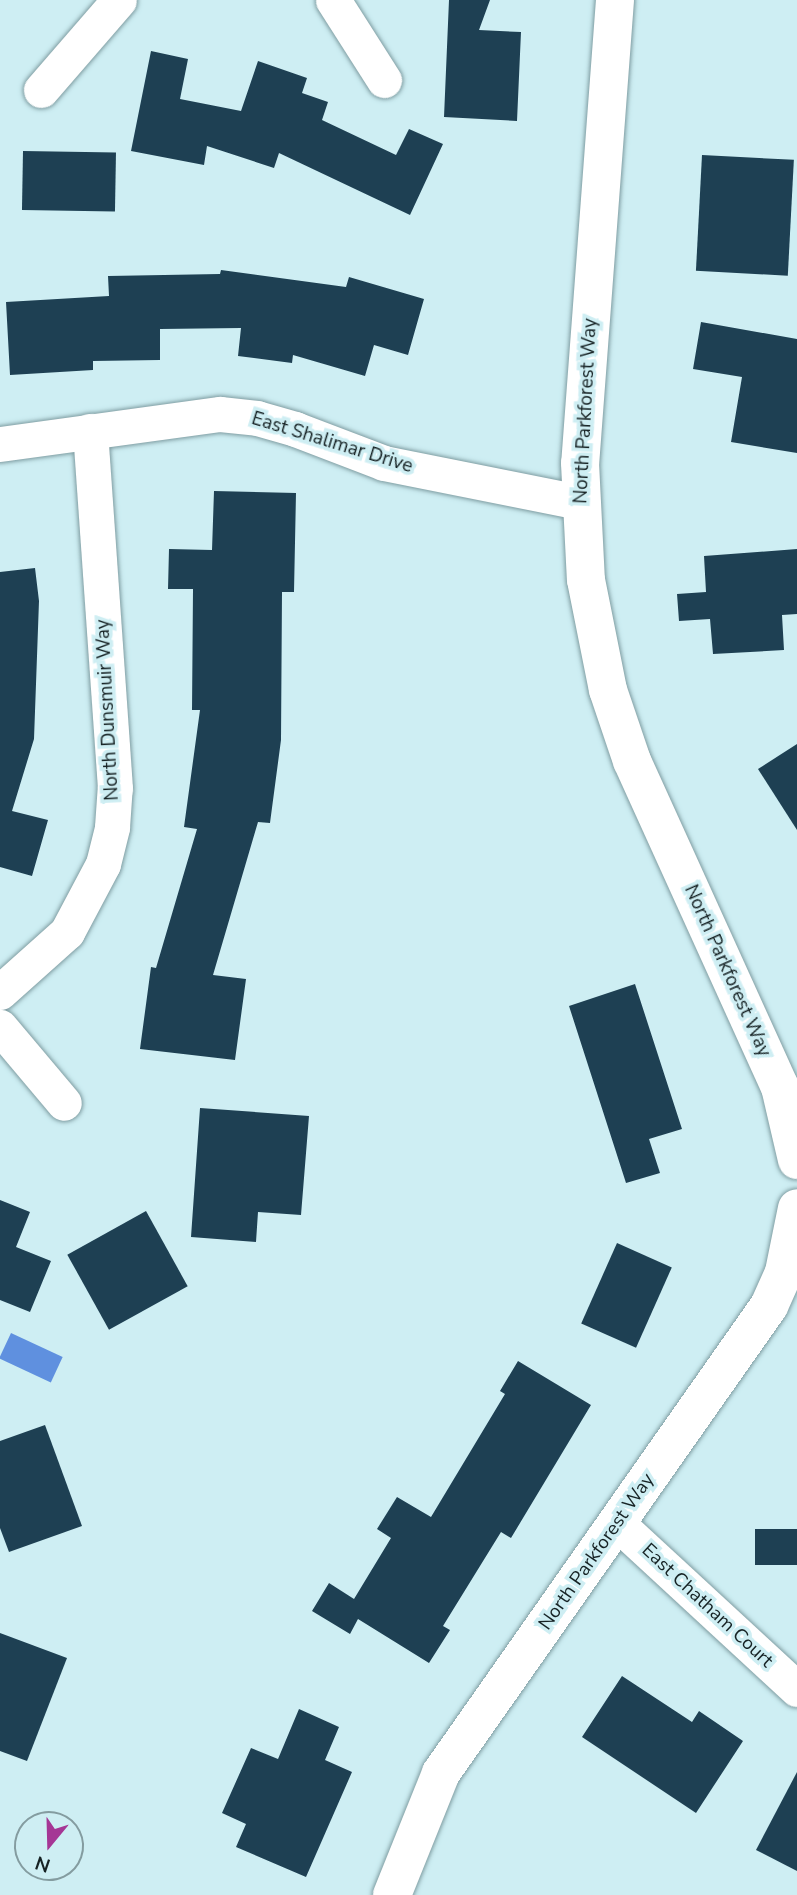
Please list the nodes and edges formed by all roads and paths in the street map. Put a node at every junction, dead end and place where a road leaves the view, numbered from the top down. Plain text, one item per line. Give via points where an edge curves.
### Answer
1 (119, 0) edge
2 (333, 0) edge
3 (615, 0) edge
4 (384, 80) dead end
5 (41, 90) dead end
6 (90, 431) junction
7 (0, 444) edge
8 (580, 502) junction
9 (0, 992) edge
10 (0, 1027) edge
11 (64, 1103) dead end
12 (797, 1160) edge
13 (797, 1208) edge
14 (617, 1523) junction
15 (797, 1689) edge
16 (392, 1895) edge

1 - 5 street
2 - 4 street via 364,42
3 - 8 street, North Parkforest Way
6 - 7 street, East Shalimar Drive
6 - 8 street, East Shalimar Drive via 182,416 257,418 384,463
6 - 9 street, North Dunsmuir Way via 115,788 112,827 93,888 66,932
8 - 12 street, North Parkforest Way via 586,580 608,690 632,761 780,1087
10 - 11 street
13 - 14 street, North Parkforest Way via 784,1272 769,1306
14 - 15 street, East Chatham Court
14 - 16 street, North Parkforest Way via 441,1773

